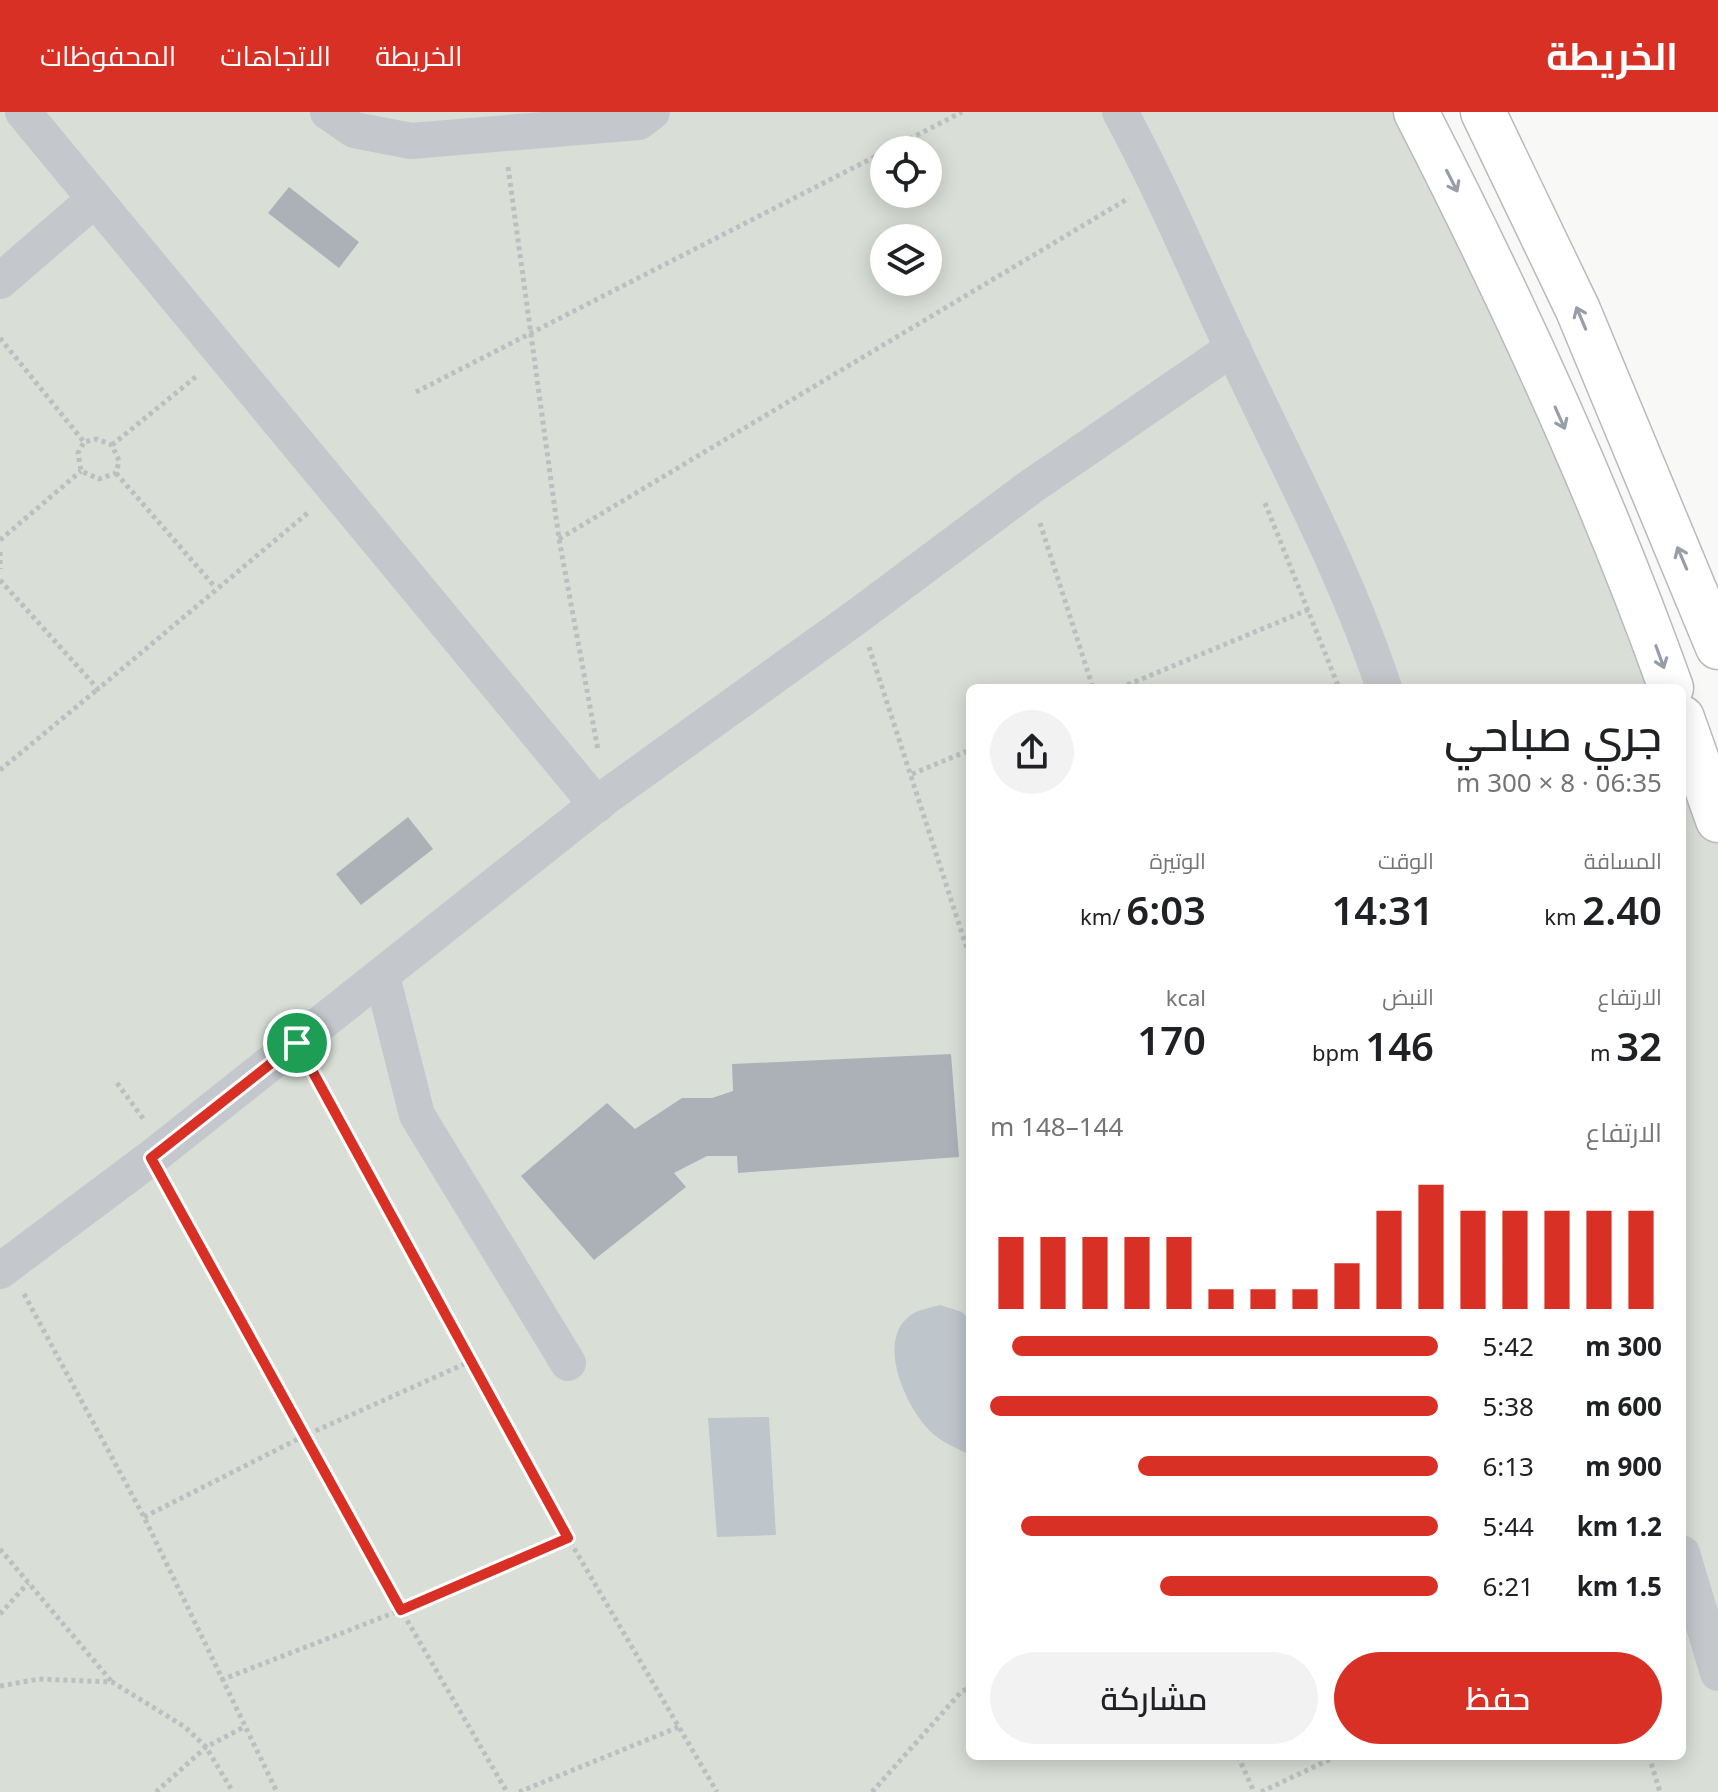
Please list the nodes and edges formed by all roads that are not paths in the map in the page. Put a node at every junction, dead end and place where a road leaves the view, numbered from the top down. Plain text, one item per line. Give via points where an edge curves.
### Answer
1 (23, 112) edge
2 (328, 112) edge
3 (652, 112) edge
4 (1120, 112) edge
5 (1416, 112) edge
6 (1483, 112) edge
7 (95, 199) junction
8 (0, 281) edge
9 (1233, 348) junction
10 (1718, 647) edge
11 (1382, 684) edge
12 (1670, 684) edge
13 (1686, 729) edge
14 (602, 801) junction
15 (1718, 820) edge
16 (382, 976) junction
17 (4, 1268) edge
18 (568, 1363) dead end
19 (1686, 1566) edge
20 (1718, 1673) edge

1 - 7 lane
2 - 3 lane via 354,130 411,141 639,122
4 - 9 lane
5 -> 12 main road via 1489,256 1640,602
10 -> 6 main road via 1578,310
7 - 8 lane
7 - 14 lane
9 - 11 lane via 1323,533
9 - 14 lane via 1029,488
13 - 15 main road
14 - 16 lane
16 - 17 lane
16 - 18 lane via 417,1115
19 - 20 lane

